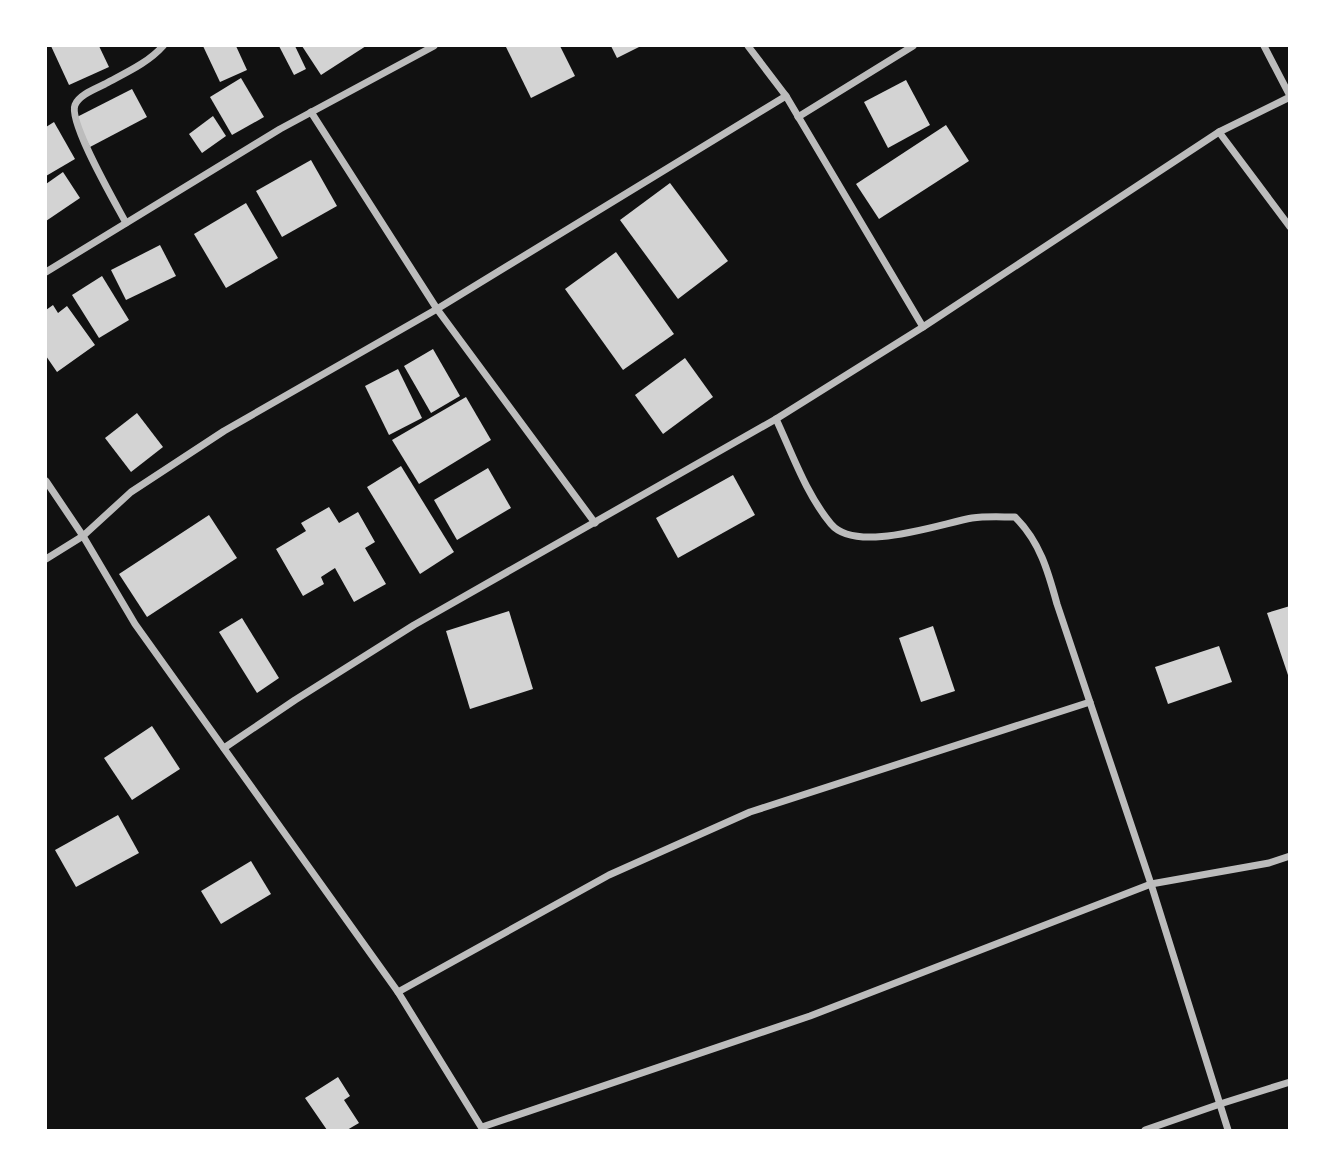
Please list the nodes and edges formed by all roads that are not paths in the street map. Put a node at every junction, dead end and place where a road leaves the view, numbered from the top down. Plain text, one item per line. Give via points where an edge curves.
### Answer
1 (163, 46) edge
2 (434, 46) edge
3 (748, 46) edge
4 (914, 46) edge
5 (1264, 46) edge
6 (786, 96) junction
7 (1290, 96) edge
8 (311, 112) junction
9 (798, 117) junction
10 (1219, 132) junction
11 (126, 223) junction
12 (1290, 227) edge
13 (46, 272) edge
14 (438, 309) junction
15 (923, 327) junction
16 (776, 419) junction
17 (46, 481) edge
18 (595, 523) junction
19 (83, 536) junction
20 (46, 559) edge
21 (1090, 702) junction
22 (224, 748) junction
23 (1290, 856) edge
24 (1151, 884) junction
25 (398, 992) junction
26 (1290, 1082) edge
27 (1220, 1104) junction
28 (483, 1129) edge
29 (1145, 1130) edge
30 (1228, 1130) edge

1 - 11 street via 75,103 79,132
2 - 8 street
3 - 6 street
4 - 9 street
5 - 7 street
6 - 9 street
6 - 14 street
7 - 10 street
8 - 11 street
8 - 14 street
9 - 15 street
10 - 12 street
10 - 15 street
11 - 13 street
14 - 18 street
14 - 19 street via 224,431 131,492
15 - 16 street
16 - 18 street
16 - 21 street via 811,494 833,526 849,534 873,538 975,517 1016,517 1045,561
17 - 19 street
18 - 22 street via 414,625
19 - 20 street
19 - 22 street via 135,624
21 - 24 street
21 - 25 street via 750,812 608,875
22 - 25 street
23 - 24 street
24 - 27 street
24 - 28 street via 810,1016
25 - 28 street
26 - 27 street
27 - 29 street
27 - 30 street

